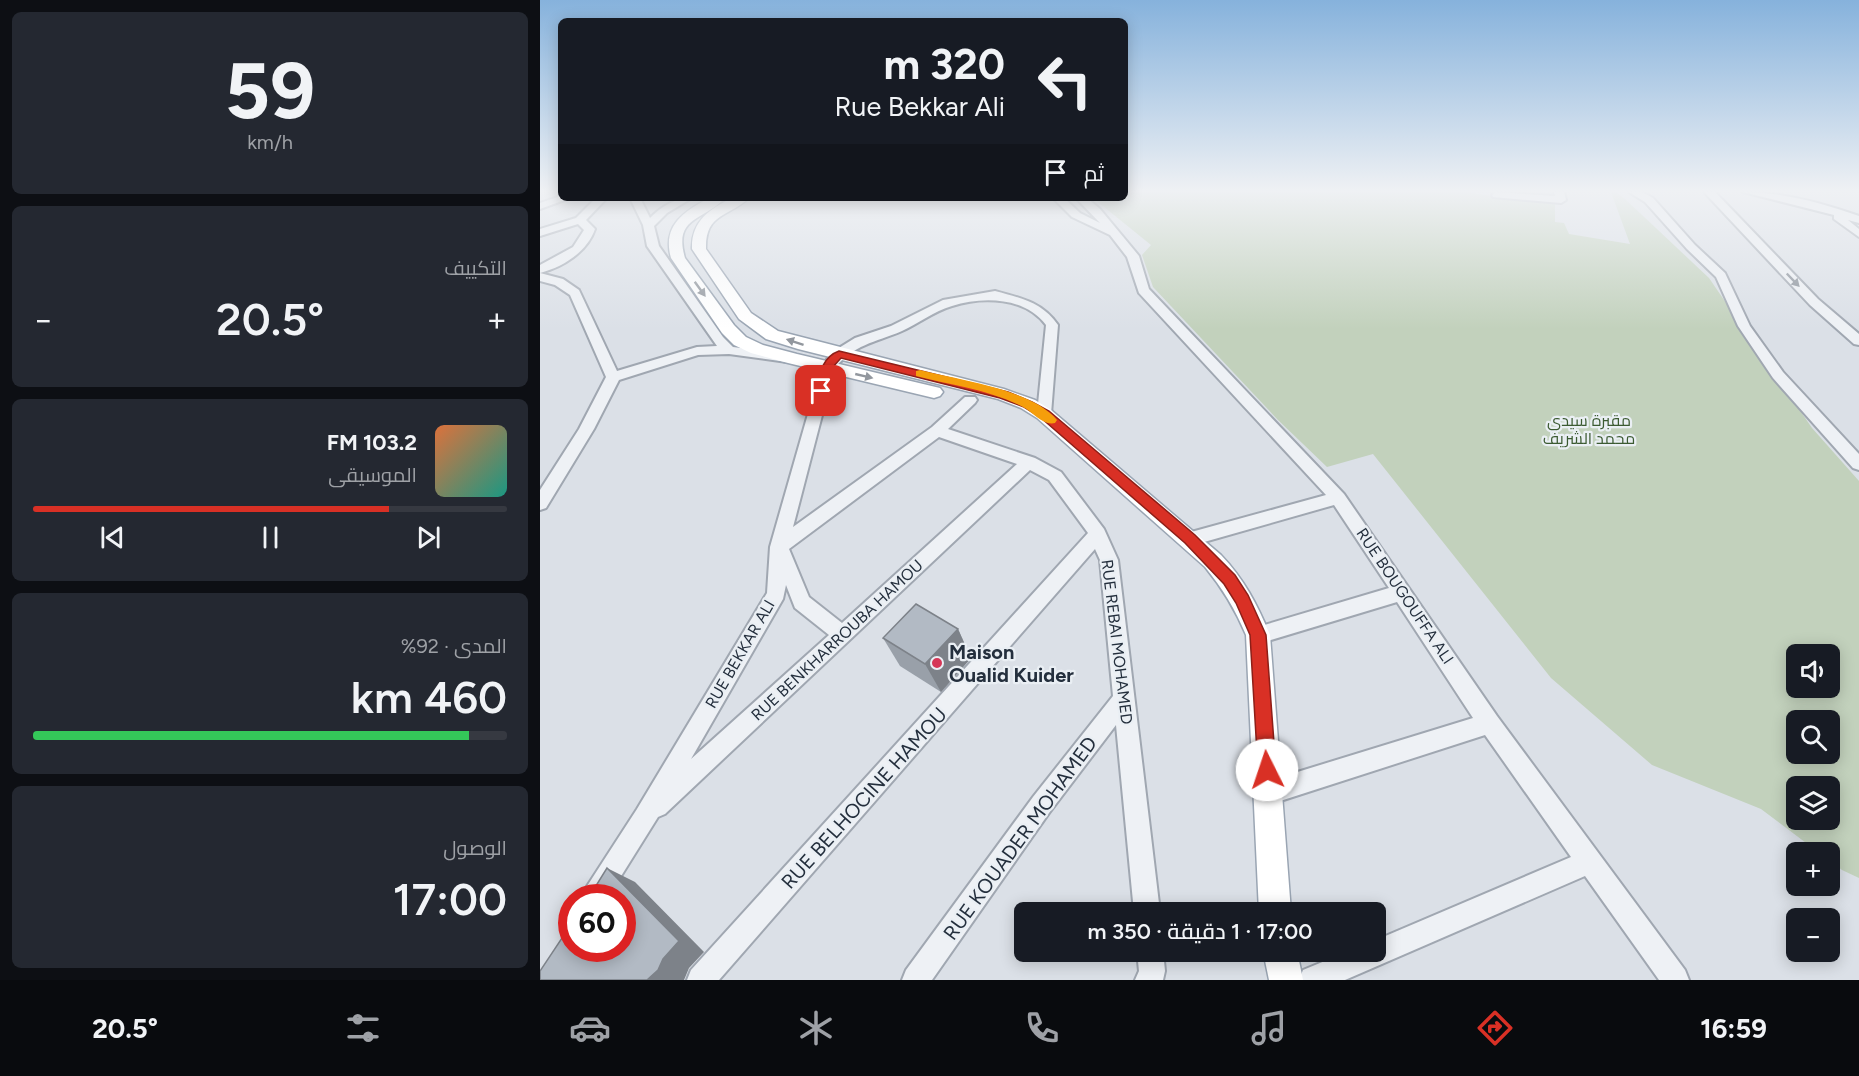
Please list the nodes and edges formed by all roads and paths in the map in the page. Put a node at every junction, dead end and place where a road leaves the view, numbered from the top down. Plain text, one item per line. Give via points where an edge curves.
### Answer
1 (588, 238) edge
2 (651, 238) edge
3 (674, 238) edge
4 (697, 238) edge
5 (1116, 238) edge
6 (1683, 238) edge
7 (1753, 238) edge
8 (1768, 238) edge
9 (540, 270) edge
10 (540, 277) edge
11 (1859, 328) edge
12 (718, 340) junction
13 (1859, 341) edge
14 (729, 350) junction
15 (697, 351) junction
16 (794, 359) junction
17 (833, 361) junction
18 (613, 377) junction
19 (970, 400) junction
20 (1044, 414) junction
21 (938, 431) junction
22 (1066, 434) junction
23 (1029, 462) junction
24 (1859, 464) edge
25 (542, 495) edge
26 (1338, 498) junction
27 (1098, 534) junction
28 (1190, 539) junction
29 (780, 547) junction
30 (1403, 592) junction
31 (843, 634) junction
32 (1258, 635) junction
33 (1125, 697) junction
34 (1489, 723) junction
35 (1268, 793) junction
36 (645, 817) junction
37 (1589, 862) junction
38 (601, 884) edge
39 (1145, 902) edge
40 (1274, 902) edge
41 (1151, 962) edge
42 (1282, 962) edge
43 (701, 980) edge
44 (916, 980) edge
45 (1149, 980) edge
46 (1286, 980) edge
47 (1313, 980) edge
48 (1676, 980) edge

1 - 9 street via 576,250
2 - 12 street
3 -> 16 main road via 678,258 728,329 740,341 757,349
17 -> 4 main road via 772,335 745,316 706,261
5 - 26 street, RUE BOUGOUFFA ALI via 1132,256 1143,290
6 - 24 street via 1721,276 1744,326 1778,375
7 -> 13 street via 1814,302
8 - 11 street
10 - 18 street via 559,282 575,293
12 - 14 street
12 - 15 street
14 - 15 street
14 - 16 street
15 - 18 street
16 - 17 main road
17 -> 19 main road
17 - 20 main road via 1004,395
17 - 20 street via 860,341 896,329 947,303 995,294 1043,313 1052,325
17 - 29 street, RUE BEKKAR ALI
18 - 25 street via 586,429
19 - 21 street
19 - 22 main road
20 - 22 main road
21 - 23 street, RUE REBAI MOHAMED
21 - 29 street
22 - 28 main road
23 - 27 street, RUE REBAI MOHAMED via 1054,477
23 - 31 street, RUE BENKHARROUBA HAMOU
26 - 28 street
26 - 30 street, RUE BOUGOUFFA ALI
27 - 33 street, RUE REBAI MOHAMED via 1109,560
27 - 43 street, RUE BELHOCINE HAMOU
28 - 32 main road via 1230,580
29 - 31 street via 802,602
29 - 36 street, RUE BEKKAR ALI via 776,594
30 - 32 street
30 - 34 street, RUE BOUGOUFFA ALI
31 - 36 street, RUE BENKHARROUBA HAMOU
32 - 35 main road
33 - 39 street, RUE REBAI MOHAMED
33 - 44 street, RUE KOUADER MOHAMED
34 - 35 street
34 - 37 street, RUE BOUGOUFFA ALI
35 - 40 main road
36 - 38 street, RUE BEKKAR ALI
37 - 47 street
37 - 48 street, RUE BOUGOUFFA ALI
41 - 45 street
42 - 46 main road

